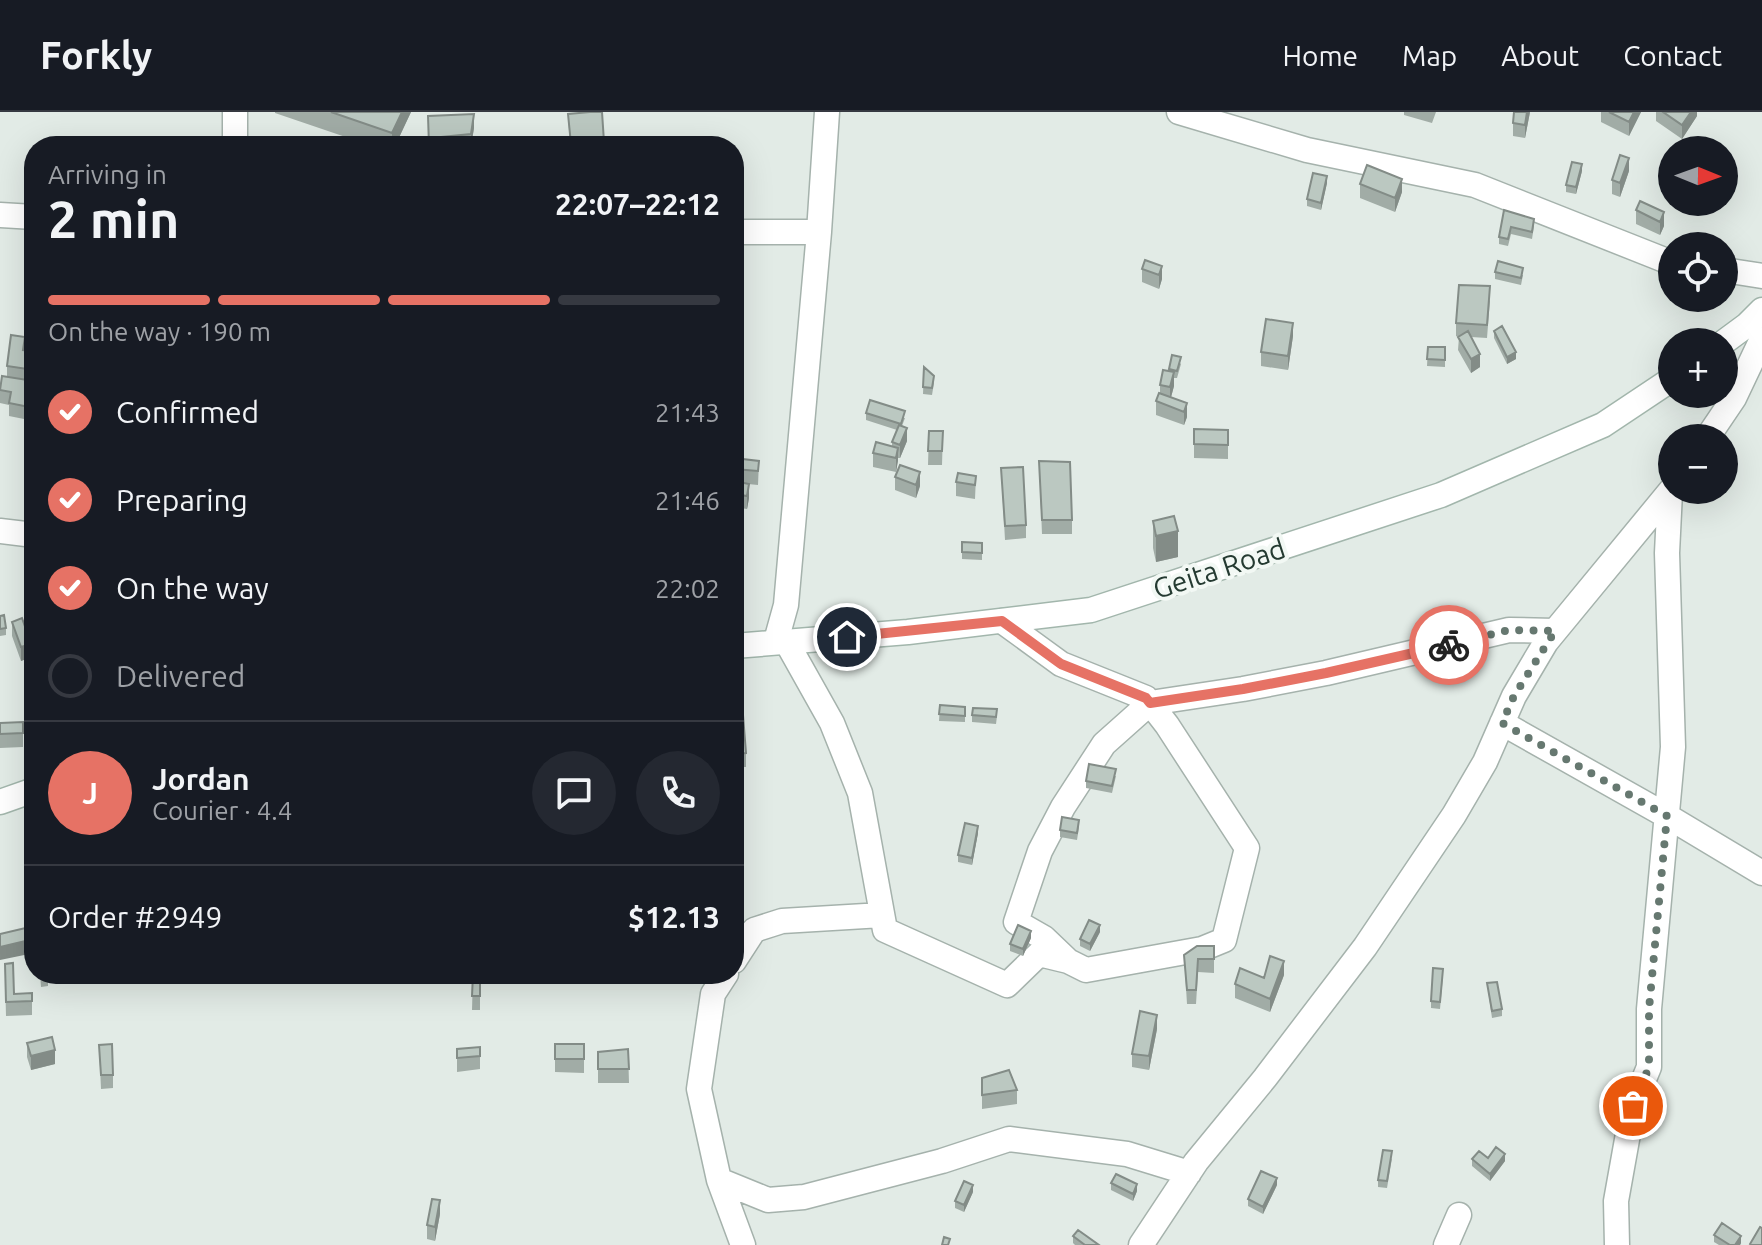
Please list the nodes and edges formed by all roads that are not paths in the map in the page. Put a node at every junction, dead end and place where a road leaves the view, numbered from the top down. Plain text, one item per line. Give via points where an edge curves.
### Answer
1 (235, 112) edge
2 (827, 112) edge
3 (1179, 112) edge
4 (235, 136) edge
5 (0, 215) edge
6 (24, 216) edge
7 (744, 232) edge
8 (819, 232) junction
9 (1658, 257) edge
10 (1738, 272) edge
11 (1762, 276) edge
12 (1762, 310) edge
13 (1738, 332) edge
14 (1762, 339) edge
15 (1658, 388) edge
16 (1716, 424) edge
17 (1660, 504) edge
18 (1670, 504) edge
19 (0, 531) edge
20 (24, 534) edge
21 (1002, 621) junction
22 (1555, 631) junction
23 (781, 641) junction
24 (744, 645) edge
25 (1150, 703) junction
26 (1502, 723) junction
27 (24, 794) edge
28 (0, 802) edge
29 (1667, 816) junction
30 (1762, 873) edge
31 (882, 915) junction
32 (744, 946) edge
33 (1068, 961) junction
34 (720, 984) edge
35 (1189, 1173) junction
36 (719, 1180) junction
37 (1459, 1215) dead end
38 (743, 1245) edge
39 (1141, 1245) edge
40 (1446, 1245) edge
41 (1617, 1245) edge

1 - 4 street
2 - 8 street
3 - 9 street via 1307,150 1475,185
5 - 6 street
7 - 8 street
8 - 23 street
10 - 11 street
12 - 13 street
14 - 16 street
15 - 21 street, Geita Road via 1603,425 1441,495 1091,610
17 - 22 street
18 - 29 street via 1673,747
19 - 20 street
21 - 23 street, Geita Road
21 - 25 street via 1061,664
22 - 25 street via 1509,630 1326,673
22 - 26 street
23 - 24 street, Geita Road
23 - 31 street via 832,723 860,793
25 - 33 street via 1104,744 1063,807 1040,851 1016,922
25 - 33 street via 1247,848 1224,940 1202,949 1086,970
26 - 29 street
26 - 35 street via 1454,815 1365,947
27 - 28 street
29 - 30 street
29 - 41 street via 1649,1009 1649,1067 1633,1106 1616,1201
31 - 32 street via 782,921 754,930
31 - 33 street via 885,930 1007,985 1039,954
34 - 36 street via 713,994 699,1089
35 - 36 street via 1127,1154 1009,1139 804,1197 768,1200
35 - 39 street
36 - 38 street
37 - 40 street

